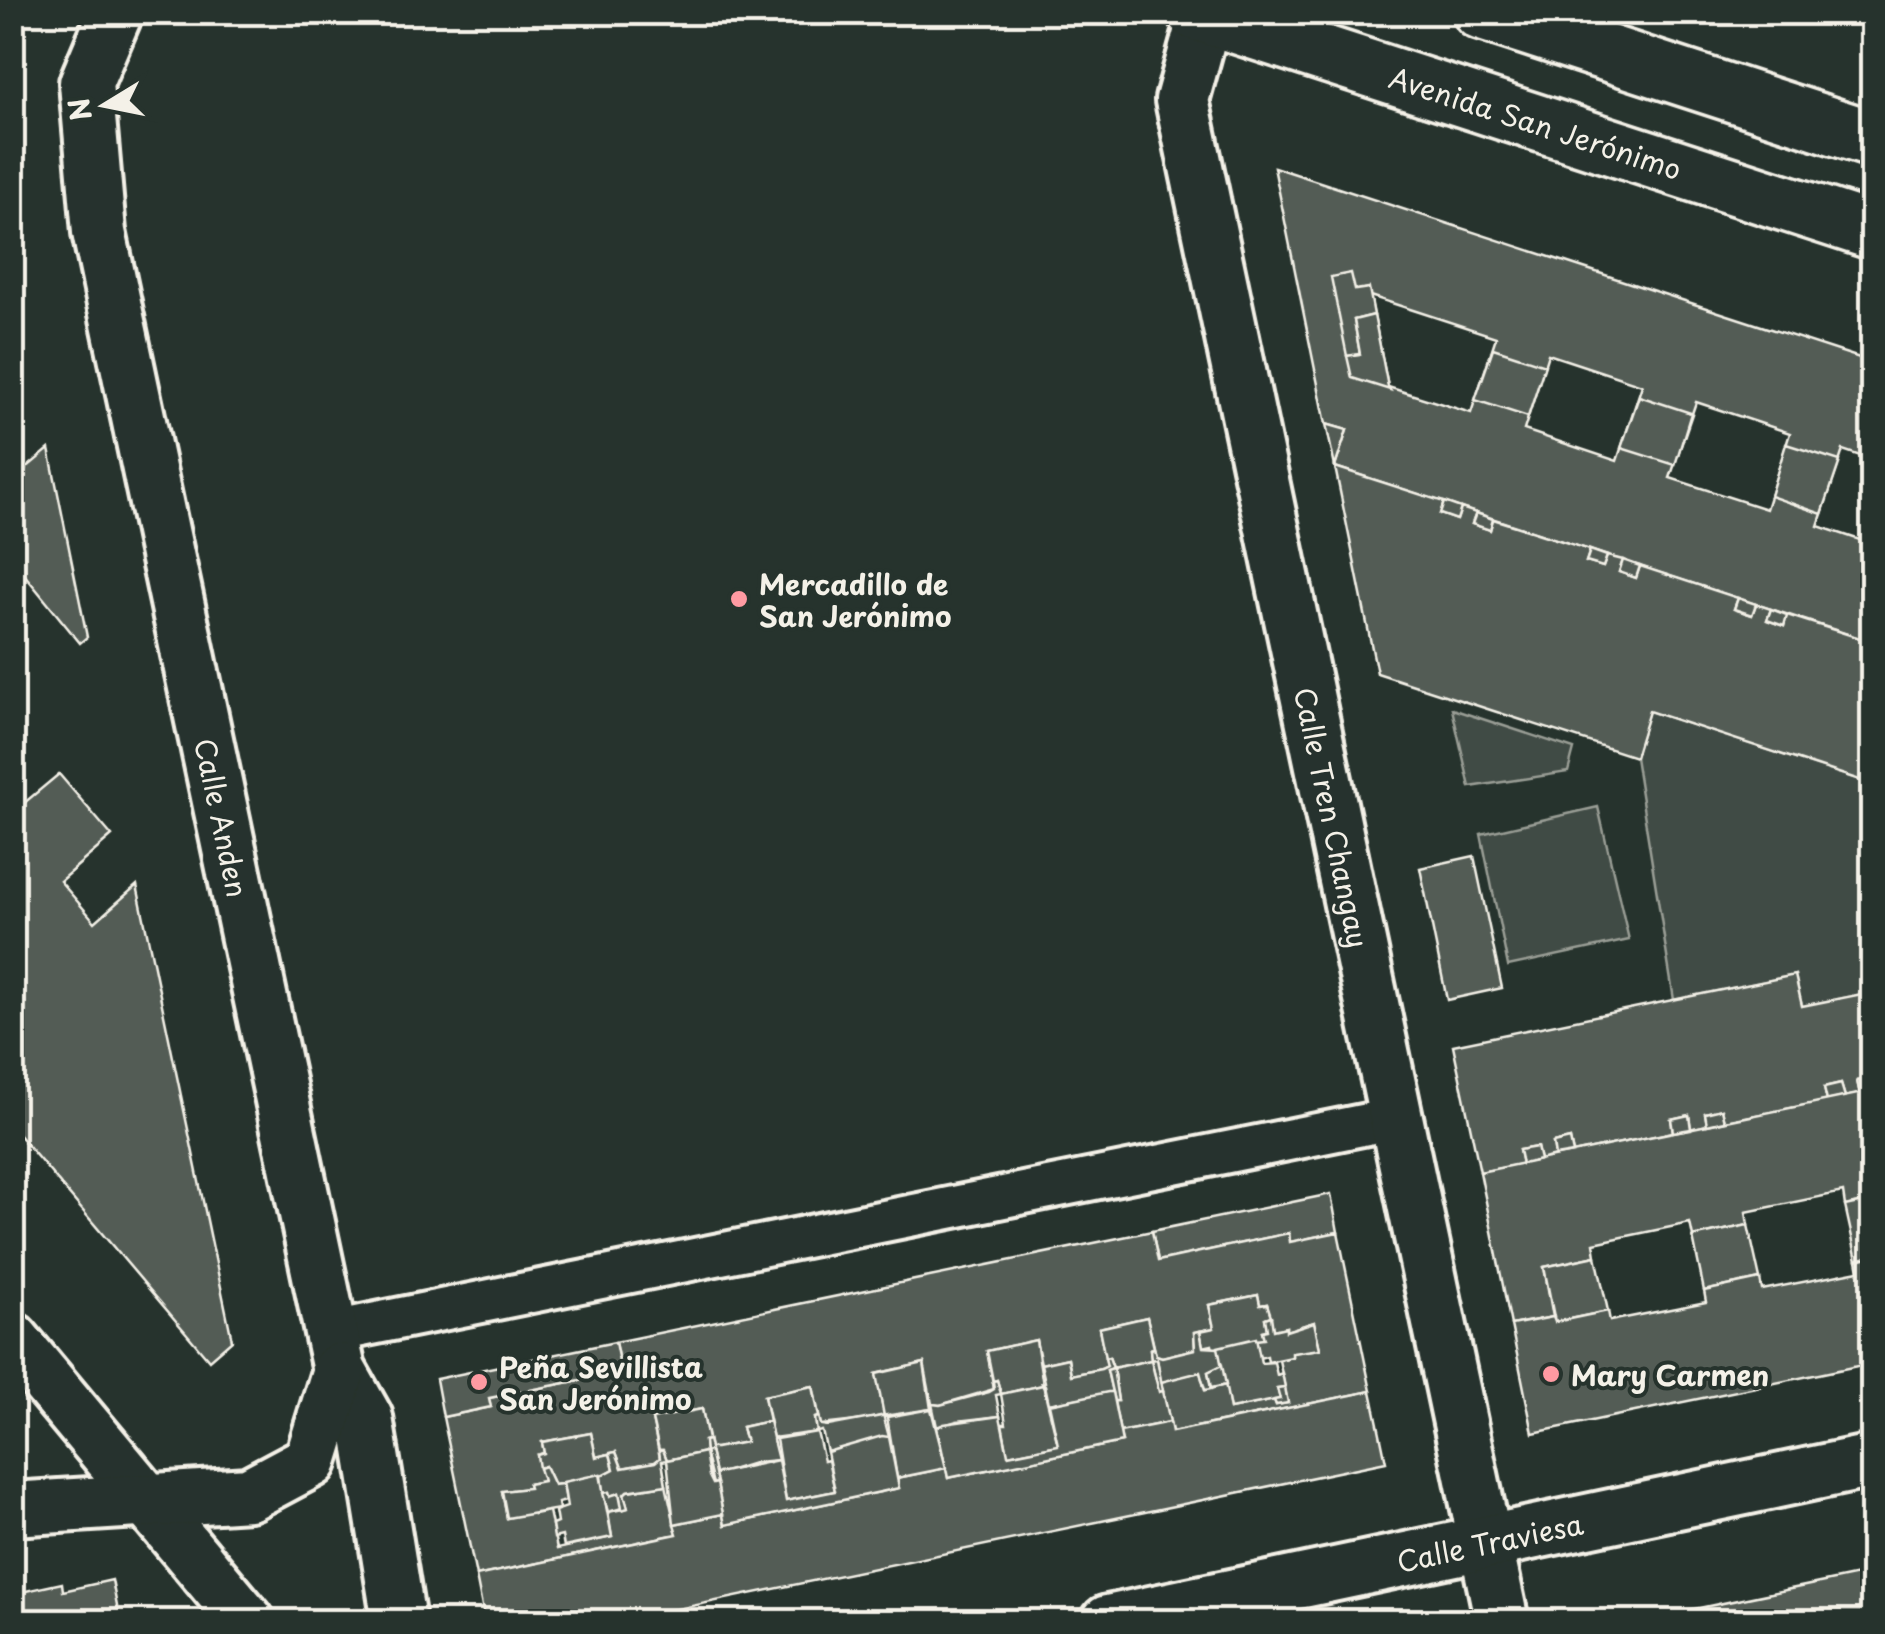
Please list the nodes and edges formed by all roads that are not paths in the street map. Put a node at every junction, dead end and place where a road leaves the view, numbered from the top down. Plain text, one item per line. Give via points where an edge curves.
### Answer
1 (116, 12) edge
2 (1481, 12) edge
3 (1200, 14) edge
4 (1872, 140) edge
5 (1872, 231) edge
6 (1397, 1118) junction
7 (12, 1339) edge
8 (335, 1352) junction
9 (311, 1461) junction
10 (1872, 1461) edge
11 (146, 1500) junction
12 (379, 1502) junction
13 (12, 1509) edge
14 (1486, 1544) junction
15 (248, 1622) edge
16 (399, 1622) edge
17 (1108, 1622) edge
18 (1502, 1622) edge

1 - 8 street, Calle Anden via 86,83 100,232
2 - 4 main road
3 - 5 main road, Avenida San Jerónimo
3 - 6 street, Calle Tren Changay via 1182,100
6 - 8 street
6 - 14 street, Calle Tren Changay
7 - 11 street
8 - 9 street
8 - 12 street, Calle Anden via 366,1418
9 - 11 street via 249,1494
9 - 12 street via 354,1477
10 - 14 street, Calle Traviesa
11 - 13 street
11 - 15 street
12 - 16 street, Calle Anden
14 - 17 street, Calle Traviesa
14 - 18 street, Calle Tren Changay

